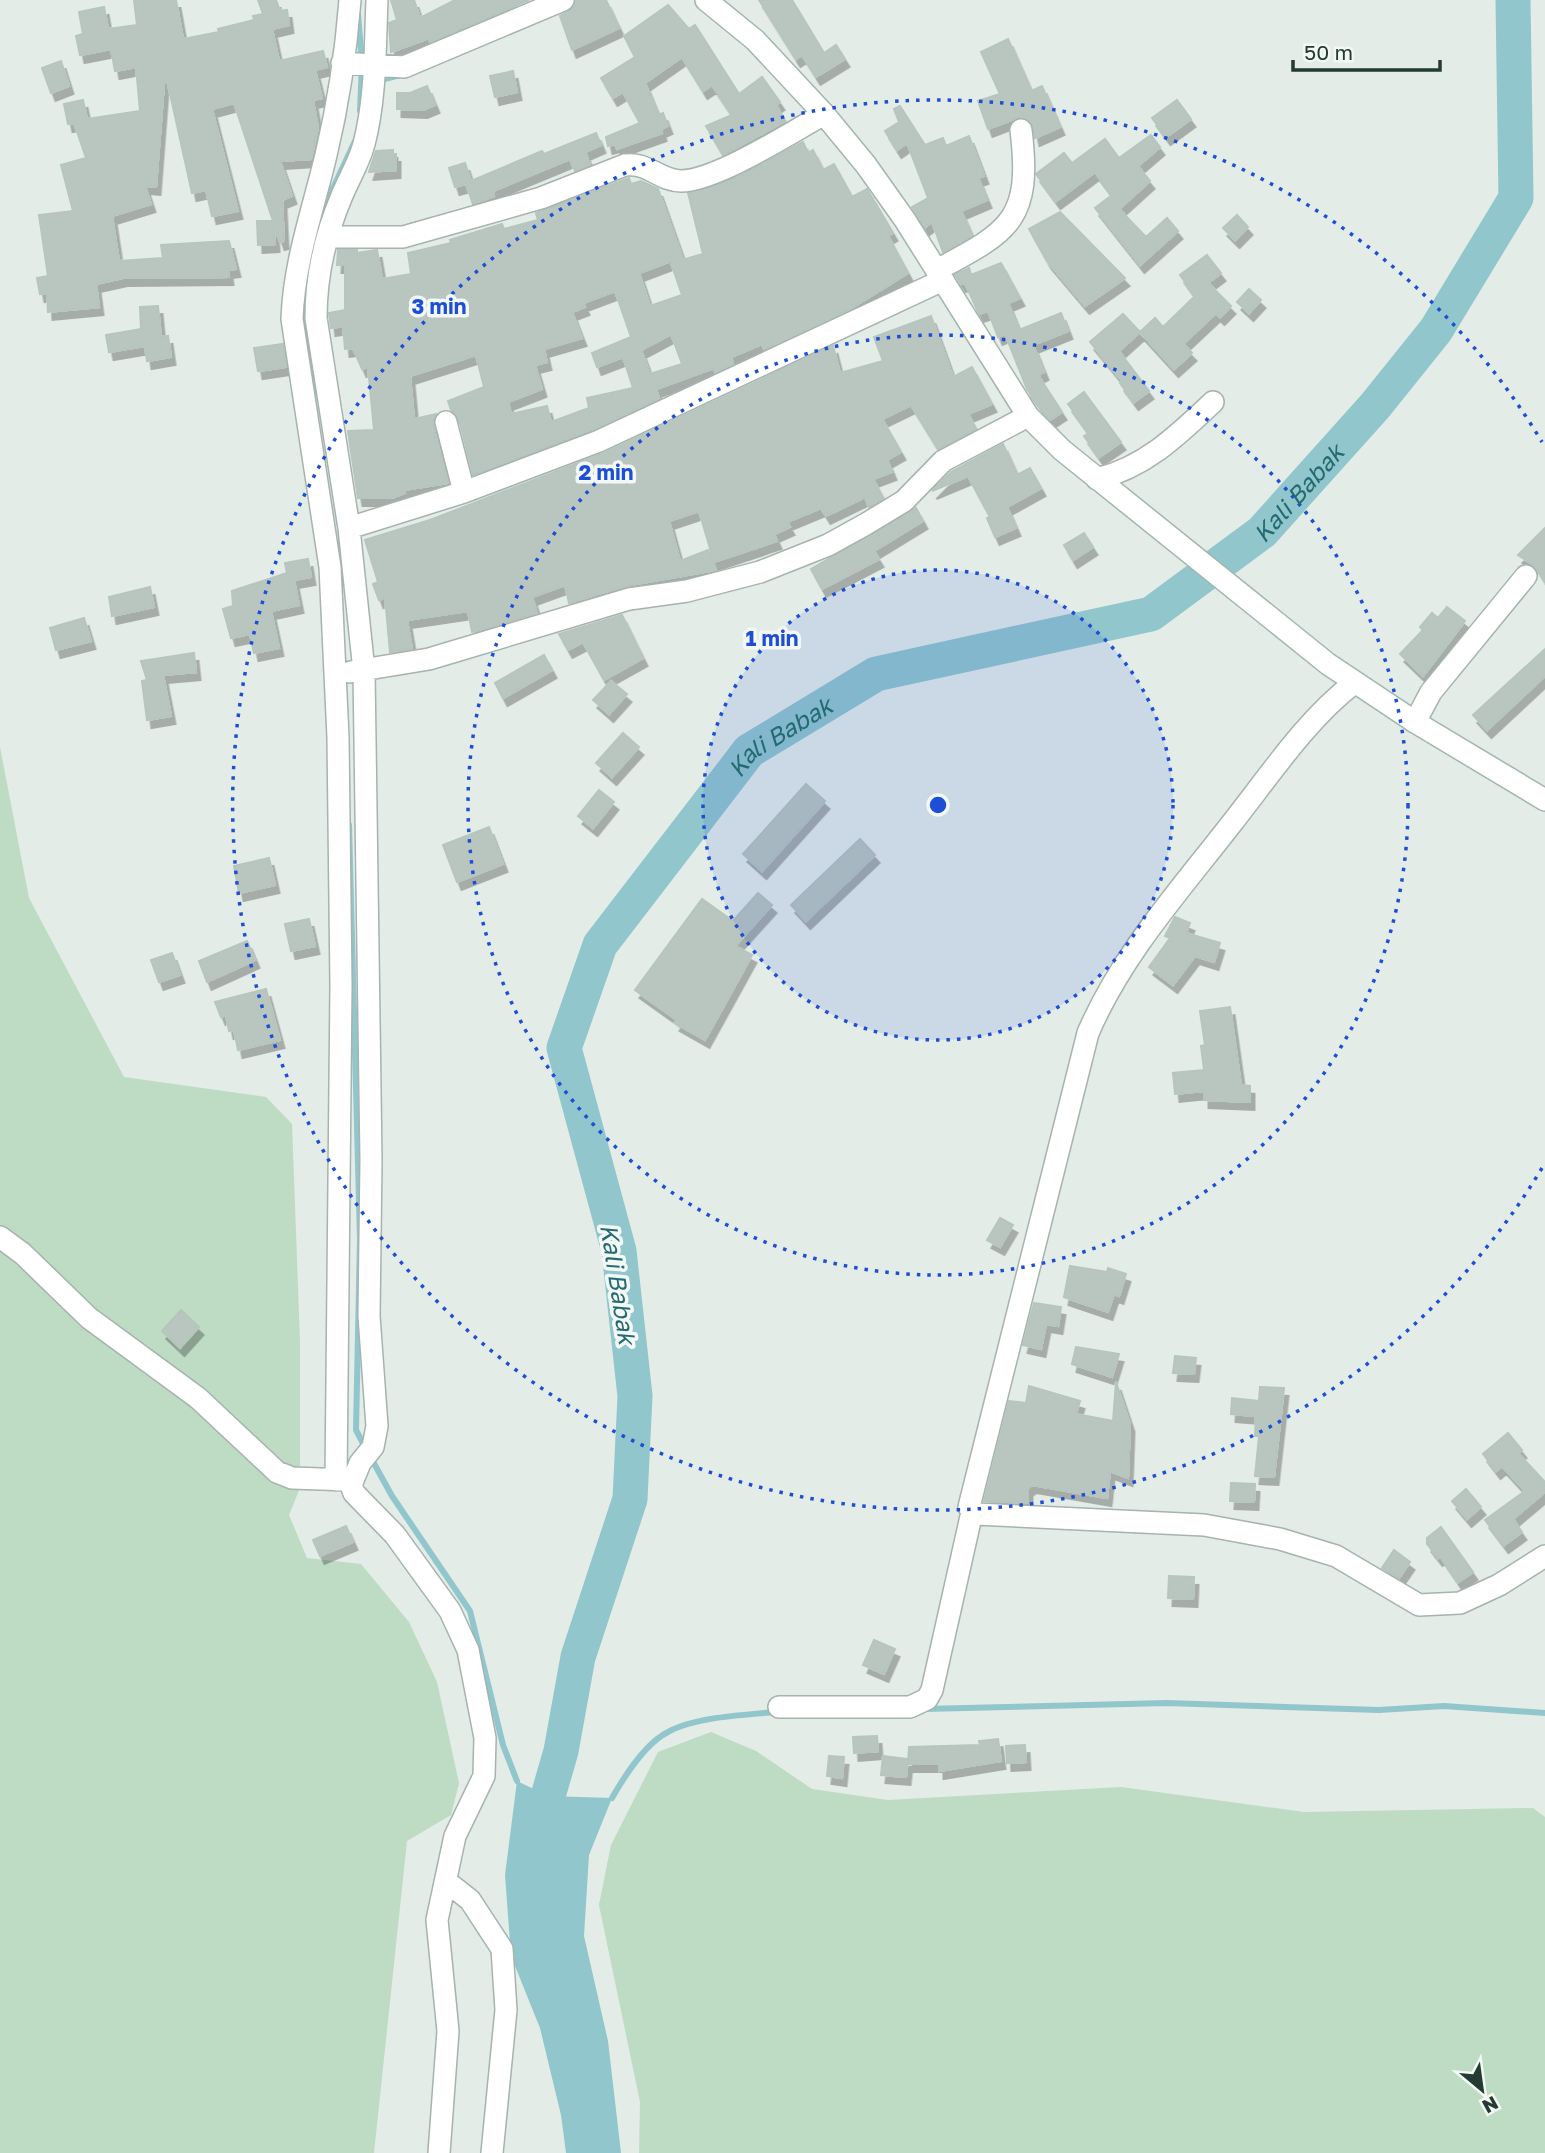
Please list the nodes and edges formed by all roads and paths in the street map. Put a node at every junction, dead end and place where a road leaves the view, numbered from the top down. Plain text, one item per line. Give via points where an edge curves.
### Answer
1 (350, 0) edge
2 (377, 0) edge
3 (563, 0) edge
4 (706, 0) edge
5 (364, 69) junction
6 (824, 114) junction
7 (1021, 130) dead end
8 (343, 158) junction
9 (328, 237) junction
10 (940, 275) junction
11 (304, 294) junction
12 (1213, 402) dead end
13 (1028, 416) junction
14 (446, 422) dead end
15 (1097, 479) junction
16 (464, 492) junction
17 (349, 528) junction
18 (1526, 576) dead end
19 (349, 673) junction
20 (1354, 683) junction
21 (1415, 722) junction
22 (1545, 800) edge
23 (355, 984) junction
24 (0, 1237) edge
25 (355, 1467) junction
26 (972, 1512) junction
27 (1545, 1556) edge
28 (779, 1707) dead end
29 (447, 1882) junction
30 (439, 2153) edge
31 (492, 2153) edge

1 - 5 street
2 - 5 street
3 - 5 street via 420,62 394,69
4 - 6 street via 755,40
5 - 8 street
5 - 8 street
6 - 9 street via 710,174 684,181 671,180 638,164 625,165 541,198 403,237
6 - 10 street via 905,220
7 - 10 street via 1022,191 1010,224
8 - 9 street via 342,196
8 - 11 street via 306,225
9 - 11 street
10 - 13 street
10 - 16 street via 599,441
11 - 17 street via 316,318
11 - 19 street via 292,319
12 - 15 street via 1143,462
13 - 15 street
13 - 19 street via 943,461 904,501 866,524 760,572 687,591 629,599 468,649
14 - 16 street
15 - 20 street
16 - 17 street
17 - 19 street
18 - 21 street via 1431,692
19 - 23 street
19 - 23 street
20 - 21 street
20 - 26 street via 1315,718 1246,805 1124,964 1097,1012 970,1503
21 - 22 street
23 - 25 street
23 - 25 street via 377,1416
24 - 25 street via 89,1318 198,1398 270,1467 292,1478
25 - 29 street via 354,1493 395,1535 450,1611 468,1650 475,1680 485,1768 480,1789 459,1824
26 - 27 street via 1204,1525 1280,1539 1336,1556 1419,1605 1460,1603 1499,1586
26 - 28 street via 927,1699 910,1707
29 - 30 street via 438,1920 447,2031
29 - 31 street via 470,1900 502,1949 506,2010

